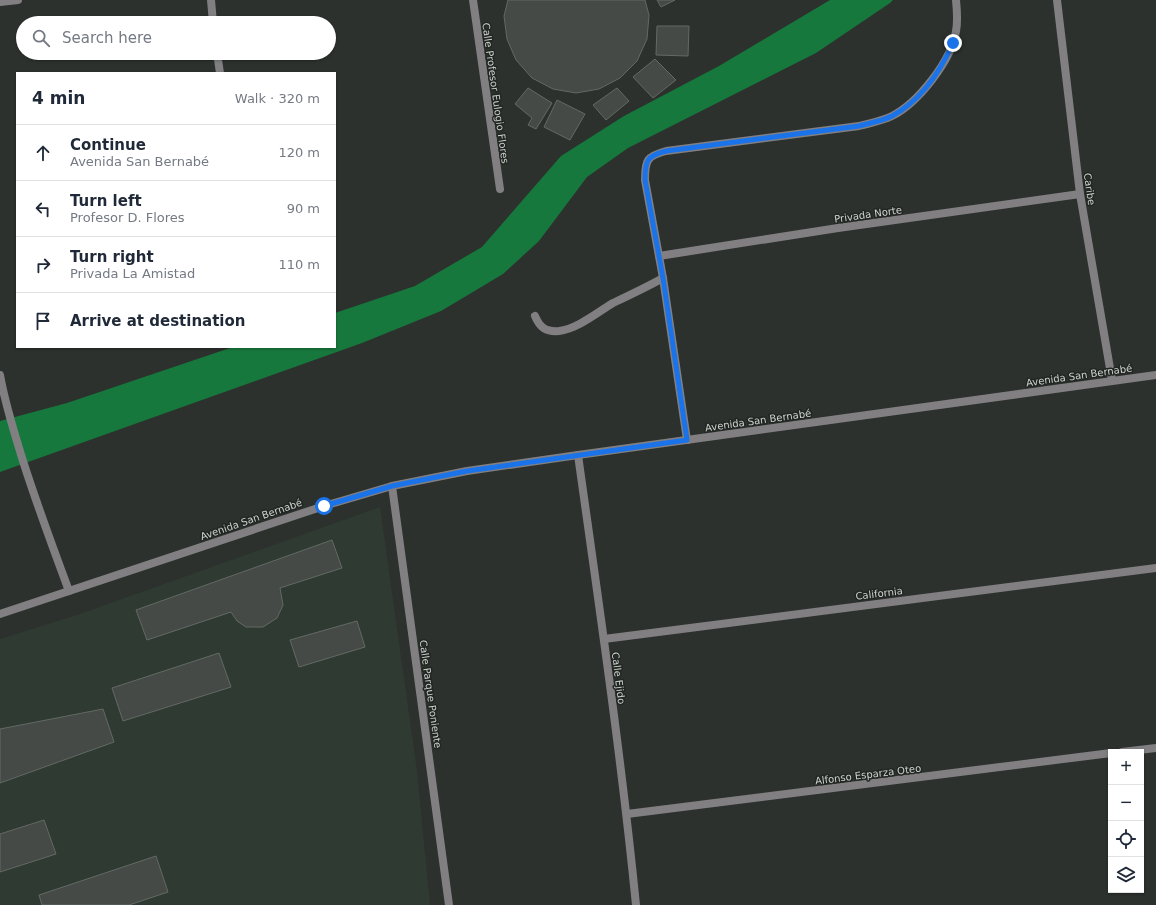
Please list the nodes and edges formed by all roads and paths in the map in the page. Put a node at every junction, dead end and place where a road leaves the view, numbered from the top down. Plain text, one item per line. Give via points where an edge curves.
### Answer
1 (18, 0) edge
2 (211, 0) edge
3 (473, 0) edge
4 (956, 0) edge
5 (1057, 0) edge
6 (0, 2) edge
7 (212, 16) edge
8 (218, 60) edge
9 (220, 72) edge
10 (500, 189) dead end
11 (1080, 194) junction
12 (659, 256) junction
13 (663, 278) junction
14 (535, 316) dead end
15 (1156, 374) edge
16 (0, 375) edge
17 (1112, 380) junction
18 (687, 440) junction
19 (578, 455) junction
20 (392, 486) junction
21 (1156, 568) edge
22 (69, 591) junction
23 (0, 614) edge
24 (604, 639) junction
25 (1156, 748) edge
26 (1144, 749) edge
27 (1108, 753) edge
28 (627, 814) junction
29 (450, 905) edge
30 (636, 905) edge

1 - 6 street
2 - 7 street
3 - 10 street, Calle Profesor Eulogio Flores
4 - 12 street via 956,31 946,58 915,100 891,116 859,126 666,151 649,158 645,180
5 - 11 street, Caribe
8 - 9 street
11 - 12 street, Privada Norte
11 - 17 street, Caribe
12 - 13 street
13 - 14 street via 566,330 546,330 539,326
13 - 18 street
15 - 17 street, Avenida San Bernabé
16 - 22 street via 27,474
17 - 18 street, Avenida San Bernabé
18 - 19 street, Avenida San Bernabé
19 - 20 street, Avenida San Bernabé via 467,471
19 - 24 street, Calle Ejido
20 - 22 street, Avenida San Bernabé via 324,506
20 - 29 street, Calle Parque Poniente
21 - 24 street, California
22 - 23 street, Avenida San Bernabé
24 - 28 street, Calle Ejido
25 - 26 street
27 - 28 street, Alfonso Esparza Oteo
28 - 30 street, Calle Ejido

